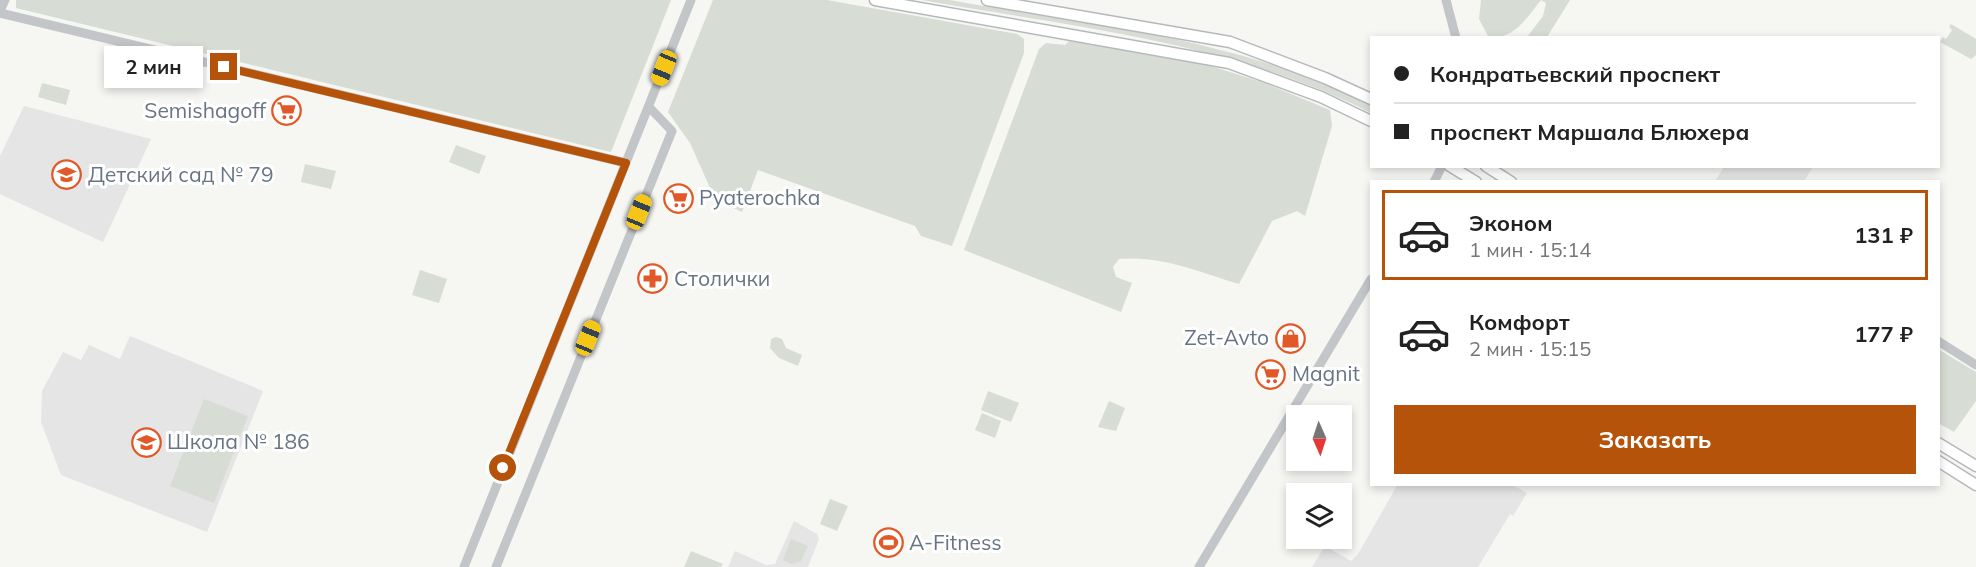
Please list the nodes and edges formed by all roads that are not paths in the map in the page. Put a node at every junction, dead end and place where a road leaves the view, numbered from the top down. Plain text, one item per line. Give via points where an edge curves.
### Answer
1 (5, 0) edge
2 (692, 0) edge
3 (875, 0) edge
4 (987, 0) edge
5 (1446, 0) edge
6 (0, 12) edge
7 (1455, 36) edge
8 (1370, 99) edge
9 (649, 106) junction
10 (1370, 120) edge
11 (626, 163) junction
12 (1453, 168) edge
13 (1489, 168) edge
14 (1473, 180) edge
15 (1508, 180) edge
16 (1370, 281) edge
17 (1940, 342) edge
18 (1976, 365) edge
19 (1940, 444) edge
20 (1940, 462) edge
21 (1976, 466) edge
22 (1976, 485) edge
23 (464, 567) edge
24 (496, 567) edge
25 (1198, 567) edge

1 - 6 street
2 - 9 street
3 - 10 main road via 1229,63
4 - 8 main road via 1230,42
5 - 7 street
6 - 11 street
9 - 11 street
9 - 24 street via 672,131
11 - 23 street
12 - 14 main road
13 - 15 main road
16 - 25 street
17 - 18 street
19 - 21 main road
20 - 22 main road

